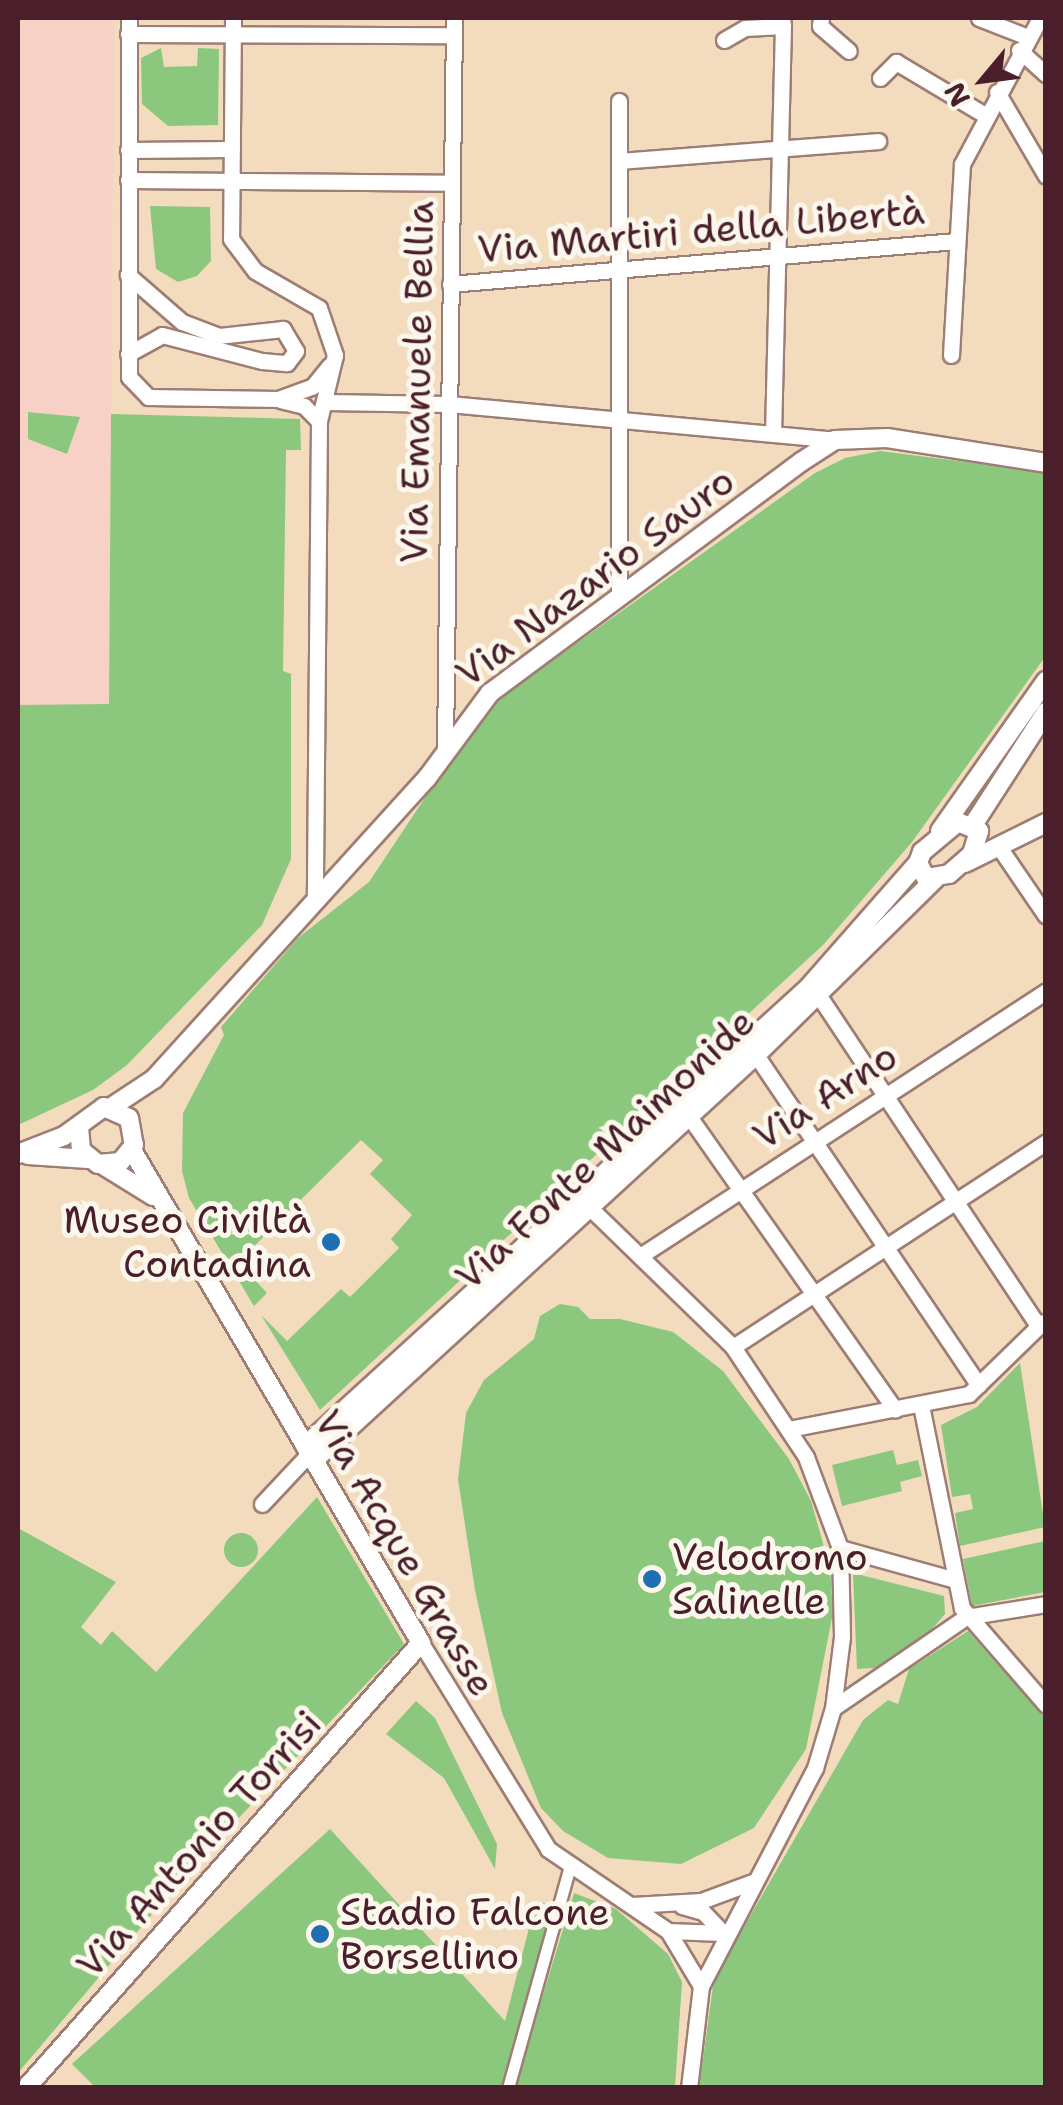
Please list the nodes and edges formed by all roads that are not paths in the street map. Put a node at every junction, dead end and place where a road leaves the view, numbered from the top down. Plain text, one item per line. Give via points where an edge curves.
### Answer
1 (454, 18) edge
2 (820, 18) edge
3 (979, 18) edge
4 (1040, 18) edge
5 (782, 22) edge
6 (233, 25) edge
7 (128, 26) edge
8 (381, 26) edge
9 (454, 35) junction
10 (724, 40) dead end
11 (1024, 44) junction
12 (850, 51) dead end
13 (1046, 74) edge
14 (880, 78) dead end
15 (997, 92) junction
16 (619, 101) dead end
17 (984, 115) junction
18 (878, 141) dead end
19 (784, 148) junction
20 (232, 149) junction
21 (128, 150) junction
22 (620, 161) junction
23 (1046, 176) edge
24 (238, 178) junction
25 (128, 180) junction
26 (452, 183) junction
27 (956, 241) junction
28 (780, 256) junction
29 (619, 270) junction
30 (128, 275) junction
31 (450, 284) junction
32 (128, 354) junction
33 (334, 356) junction
34 (951, 356) dead end
35 (278, 399) junction
36 (326, 402) junction
37 (449, 404) junction
38 (619, 420) junction
39 (319, 422) junction
40 (773, 434) junction
41 (835, 440) junction
42 (1046, 463) edge
43 (618, 597) junction
44 (1046, 681) edge
45 (1046, 712) edge
46 (444, 748) junction
47 (1046, 824) edge
48 (976, 828) junction
49 (940, 830) junction
50 (999, 847) junction
51 (918, 863) junction
52 (963, 864) junction
53 (935, 878) junction
54 (315, 901) junction
55 (1046, 916) edge
56 (1046, 991) edge
57 (819, 996) junction
58 (756, 1055) junction
59 (154, 1080) junction
60 (885, 1096) junction
61 (110, 1108) junction
62 (688, 1115) junction
63 (79, 1128) junction
64 (134, 1128) junction
65 (815, 1142) junction
66 (1046, 1142) edge
67 (132, 1150) junction
68 (18, 1155) edge
69 (96, 1162) junction
70 (743, 1189) junction
71 (157, 1200) junction
72 (956, 1201) junction
73 (584, 1202) junction
74 (886, 1247) junction
75 (640, 1256) junction
76 (814, 1293) junction
77 (1042, 1322) edge
78 (733, 1346) junction
79 (979, 1386) junction
80 (921, 1406) junction
81 (895, 1410) junction
82 (788, 1429) junction
83 (309, 1454) junction
84 (262, 1504) dead end
85 (840, 1548) junction
86 (955, 1580) junction
87 (1046, 1604) edge
88 (966, 1617) junction
89 (421, 1643) junction
90 (1046, 1705) edge
91 (832, 1708) junction
92 (569, 1869) junction
93 (752, 1882) junction
94 (668, 1904) junction
95 (632, 1905) junction
96 (668, 1931) junction
97 (724, 1933) junction
98 (701, 1986) junction
99 (26, 2088) edge
100 (508, 2088) edge
101 (689, 2088) edge

1 - 9 street, Via Emanuele Bellia
2 - 12 street via 820,26
3 - 11 street
4 - 11 street
5 - 10 street via 745,28
5 - 19 street
6 - 7 street
6 - 8 street
6 - 20 street
7 - 21 street
8 - 9 street
9 - 26 street, Via Emanuele Bellia
11 - 13 street
11 - 15 street
14 - 17 street via 896,62
15 - 17 street
15 - 23 street
16 - 22 street
17 - 27 street via 962,164
18 - 19 street
19 - 22 street
19 - 28 street
20 - 21 street
20 - 24 street
21 - 25 street
22 - 29 street
24 - 25 street
24 - 26 street
24 - 33 street via 231,240 240,258 320,308
25 - 30 street
26 - 31 street, Via Emanuele Bellia
27 - 28 street, Via Martiri della Libertà
27 - 34 street
28 - 29 street, Via Martiri della Libertà
28 - 40 street
29 - 31 street, Via Martiri della Libertà
29 - 38 street
30 - 32 street
30 - 32 street via 182,322 238,338 282,329 291,333 296,351 287,363 238,358 162,335
31 - 37 street, Via Emanuele Bellia
32 - 35 street via 129,377 148,397
33 - 35 street via 313,386
33 - 36 street
35 - 39 street via 304,406
36 - 37 street
36 - 39 street
37 - 38 street
37 - 46 street, Via Emanuele Bellia
38 - 40 street
38 - 43 street
39 - 54 street
40 - 41 street
41 - 42 street via 887,438
41 - 43 street, Via Nazario Sauro
43 - 46 street, Via Nazario Sauro via 490,693
44 - 49 street
45 - 48 street
46 - 54 street, Via Nazario Sauro via 427,778
47 - 50 street, Via Fonte Maimonide
48 - 49 street via 958,822
48 - 50 street
48 - 52 street
49 - 51 street, Via Fonte Maimonide
50 - 52 street, Via Fonte Maimonide
50 - 55 street
51 - 53 street via 920,873
51 - 73 street, Via Fonte Maimonide via 808,988
52 - 53 street, Via Fonte Maimonide
53 - 57 street, Via Fonte Maimonide
54 - 59 street, Via Nazario Sauro
56 - 60 street, Via Arno
57 - 58 street, Via Fonte Maimonide
57 - 60 street
58 - 62 street, Via Fonte Maimonide
58 - 65 street
59 - 61 street
59 - 64 street
60 - 65 street, Via Arno
60 - 72 street
61 - 63 street via 88,1114
61 - 64 street
62 - 70 street
62 - 73 street, Via Fonte Maimonide
63 - 68 street
63 - 69 street
64 - 67 street
65 - 70 street, Via Arno
65 - 74 street
66 - 72 street
67 - 69 street via 120,1162
67 - 71 street, Via Acque Grasse
68 - 69 street
69 - 71 street
70 - 75 street, Via Arno
70 - 76 street
71 - 83 street, Via Acque Grasse
72 - 74 street
72 - 77 street
73 - 75 street
73 - 83 street, Via Fonte Maimonide
74 - 76 street
74 - 79 street
75 - 78 street
76 - 78 street
76 - 81 street
77 - 79 street
78 - 82 street
79 - 80 street via 957,1399
80 - 81 street
80 - 86 street
81 - 82 street
82 - 85 street via 823,1494
83 - 84 street, Via Fonte Maimonide
83 - 89 street, Via Acque Grasse
85 - 86 street
85 - 91 street via 842,1637
86 - 88 street
87 - 88 street
88 - 90 street
88 - 91 street
89 - 92 street, Via Acque Grasse via 527,1823
89 - 99 street, Via Antonio Torrisi
91 - 93 street via 815,1768
92 - 95 street, Via Acque Grasse
92 - 100 street
93 - 94 street via 701,1901
93 - 97 street
94 - 95 street
94 - 97 street via 703,1912
95 - 96 street, Via Acque Grasse
96 - 97 street
96 - 98 street
97 - 98 street
98 - 101 street

